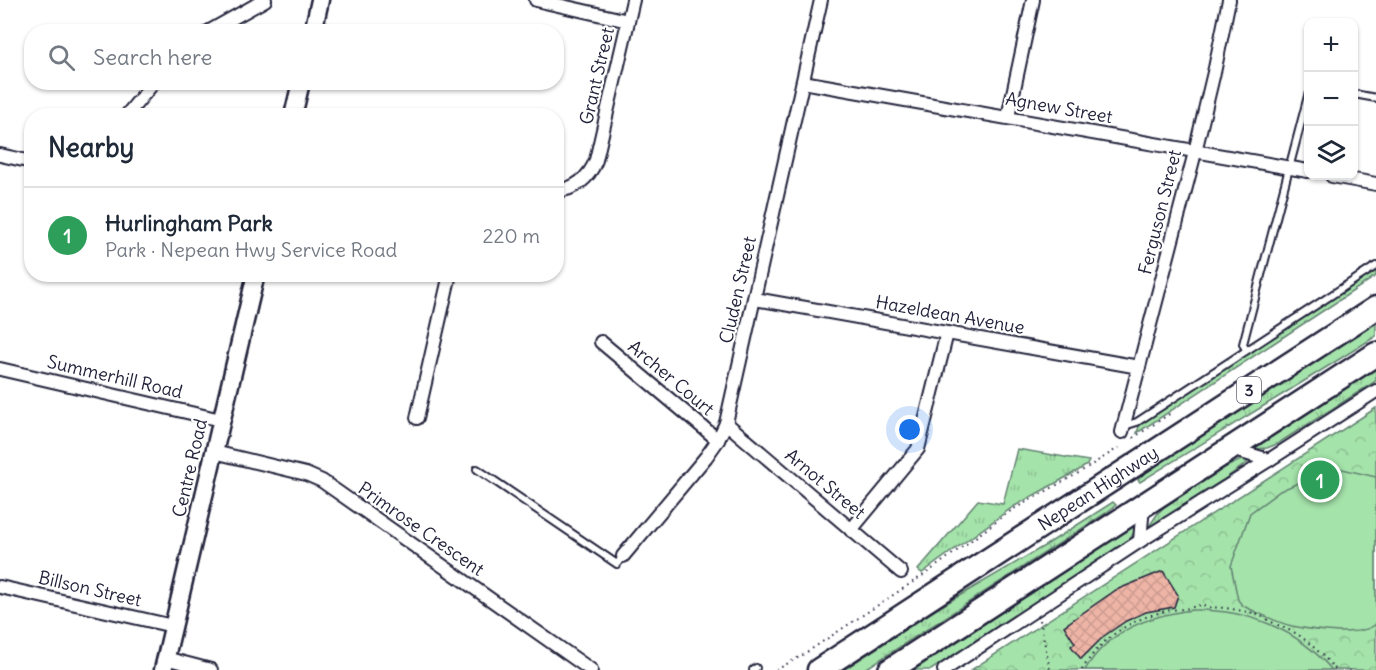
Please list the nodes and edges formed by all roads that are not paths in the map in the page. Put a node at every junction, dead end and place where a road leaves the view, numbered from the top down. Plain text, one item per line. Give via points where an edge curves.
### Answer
1 (265, 0) edge
2 (320, 0) edge
3 (536, 0) edge
4 (633, 0) edge
5 (821, 0) edge
6 (1033, 0) edge
7 (1229, 0) edge
8 (628, 21) junction
9 (222, 24) edge
10 (315, 24) edge
11 (803, 82) junction
12 (147, 90) edge
13 (299, 90) edge
14 (1358, 95) edge
15 (1376, 98) edge
16 (133, 108) edge
17 (295, 108) edge
18 (1304, 112) edge
19 (1008, 117) junction
20 (1195, 150) junction
21 (0, 155) edge
22 (24, 160) edge
23 (1290, 167) junction
24 (1304, 170) edge
25 (1354, 180) edge
26 (1376, 184) edge
27 (564, 190) edge
28 (1376, 266) edge
29 (254, 282) edge
30 (448, 282) edge
31 (754, 299) junction
32 (1376, 308) edge
33 (947, 333) junction
34 (601, 342) dead end
35 (1246, 350) junction
36 (1376, 354) edge
37 (1139, 367) junction
38 (0, 369) edge
39 (1376, 391) edge
40 (417, 418) dead end
41 (221, 420) junction
42 (726, 423) junction
43 (1123, 429) joint
44 (718, 440) junction
45 (1231, 449) junction
46 (214, 452) junction
47 (1269, 460) junction
48 (477, 469) dead end
49 (1122, 473) junction
50 (1143, 506) junction
51 (851, 530) junction
52 (1140, 541) junction
53 (623, 556) joint
54 (901, 572) dead end
55 (0, 587) edge
56 (173, 626) junction
57 (164, 664) edge
58 (211, 670) edge
59 (591, 670) edge
60 (819, 670) edge
61 (890, 670) edge
62 (944, 670) edge

1 - 9 street
2 - 10 main road
3 - 8 street
4 - 8 street, Grant Street
5 - 11 street, Cluden Street
6 - 19 street
7 - 20 street, Ferguson Street
8 - 27 street, Grant Street via 596,160 586,178
11 - 19 street, Agnew Street
11 - 31 street, Cluden Street
12 - 16 street
13 - 17 main road
14 - 15 lane
18 - 23 lane
19 - 20 street, Agnew Street
20 - 23 street, Agnew Street
20 - 37 street, Ferguson Street
21 - 22 street
23 - 24 street, Agnew Street
23 - 35 lane via 1244,344
25 - 26 street
28 - 35 lane
29 - 41 main road, Centre Road
30 - 40 street
31 - 33 street, Hazeldean Avenue
31 - 42 street, Cluden Street
32 - 49 highway, Nepean Highway / 3
33 - 37 street, Hazeldean Avenue
33 - 51 street via 918,449
34 - 44 street, Archer Court
35 - 43 lane
36 - 45 highway, 3
37 - 43 street, Ferguson Street
38 - 41 street, Summerhill Road
39 - 47 street
41 - 46 main road, Centre Road
42 - 44 street, Cluden Street
42 - 51 street, Arnot Street
44 - 53 street, Cluden Street
45 - 47 street
45 - 50 highway, 3
46 - 56 main road, Centre Road
46 - 59 street, Primrose Crescent via 306,474 322,482
47 - 52 street
48 - 53 lane via 617,564
49 - 50 highway
49 - 60 highway, Nepean Highway / 3
50 - 52 street
50 - 61 highway, 3
51 - 54 street, Arnot Street
52 - 62 street
55 - 56 street, Billson Street
56 - 57 main road, Centre Road
57 - 58 street

